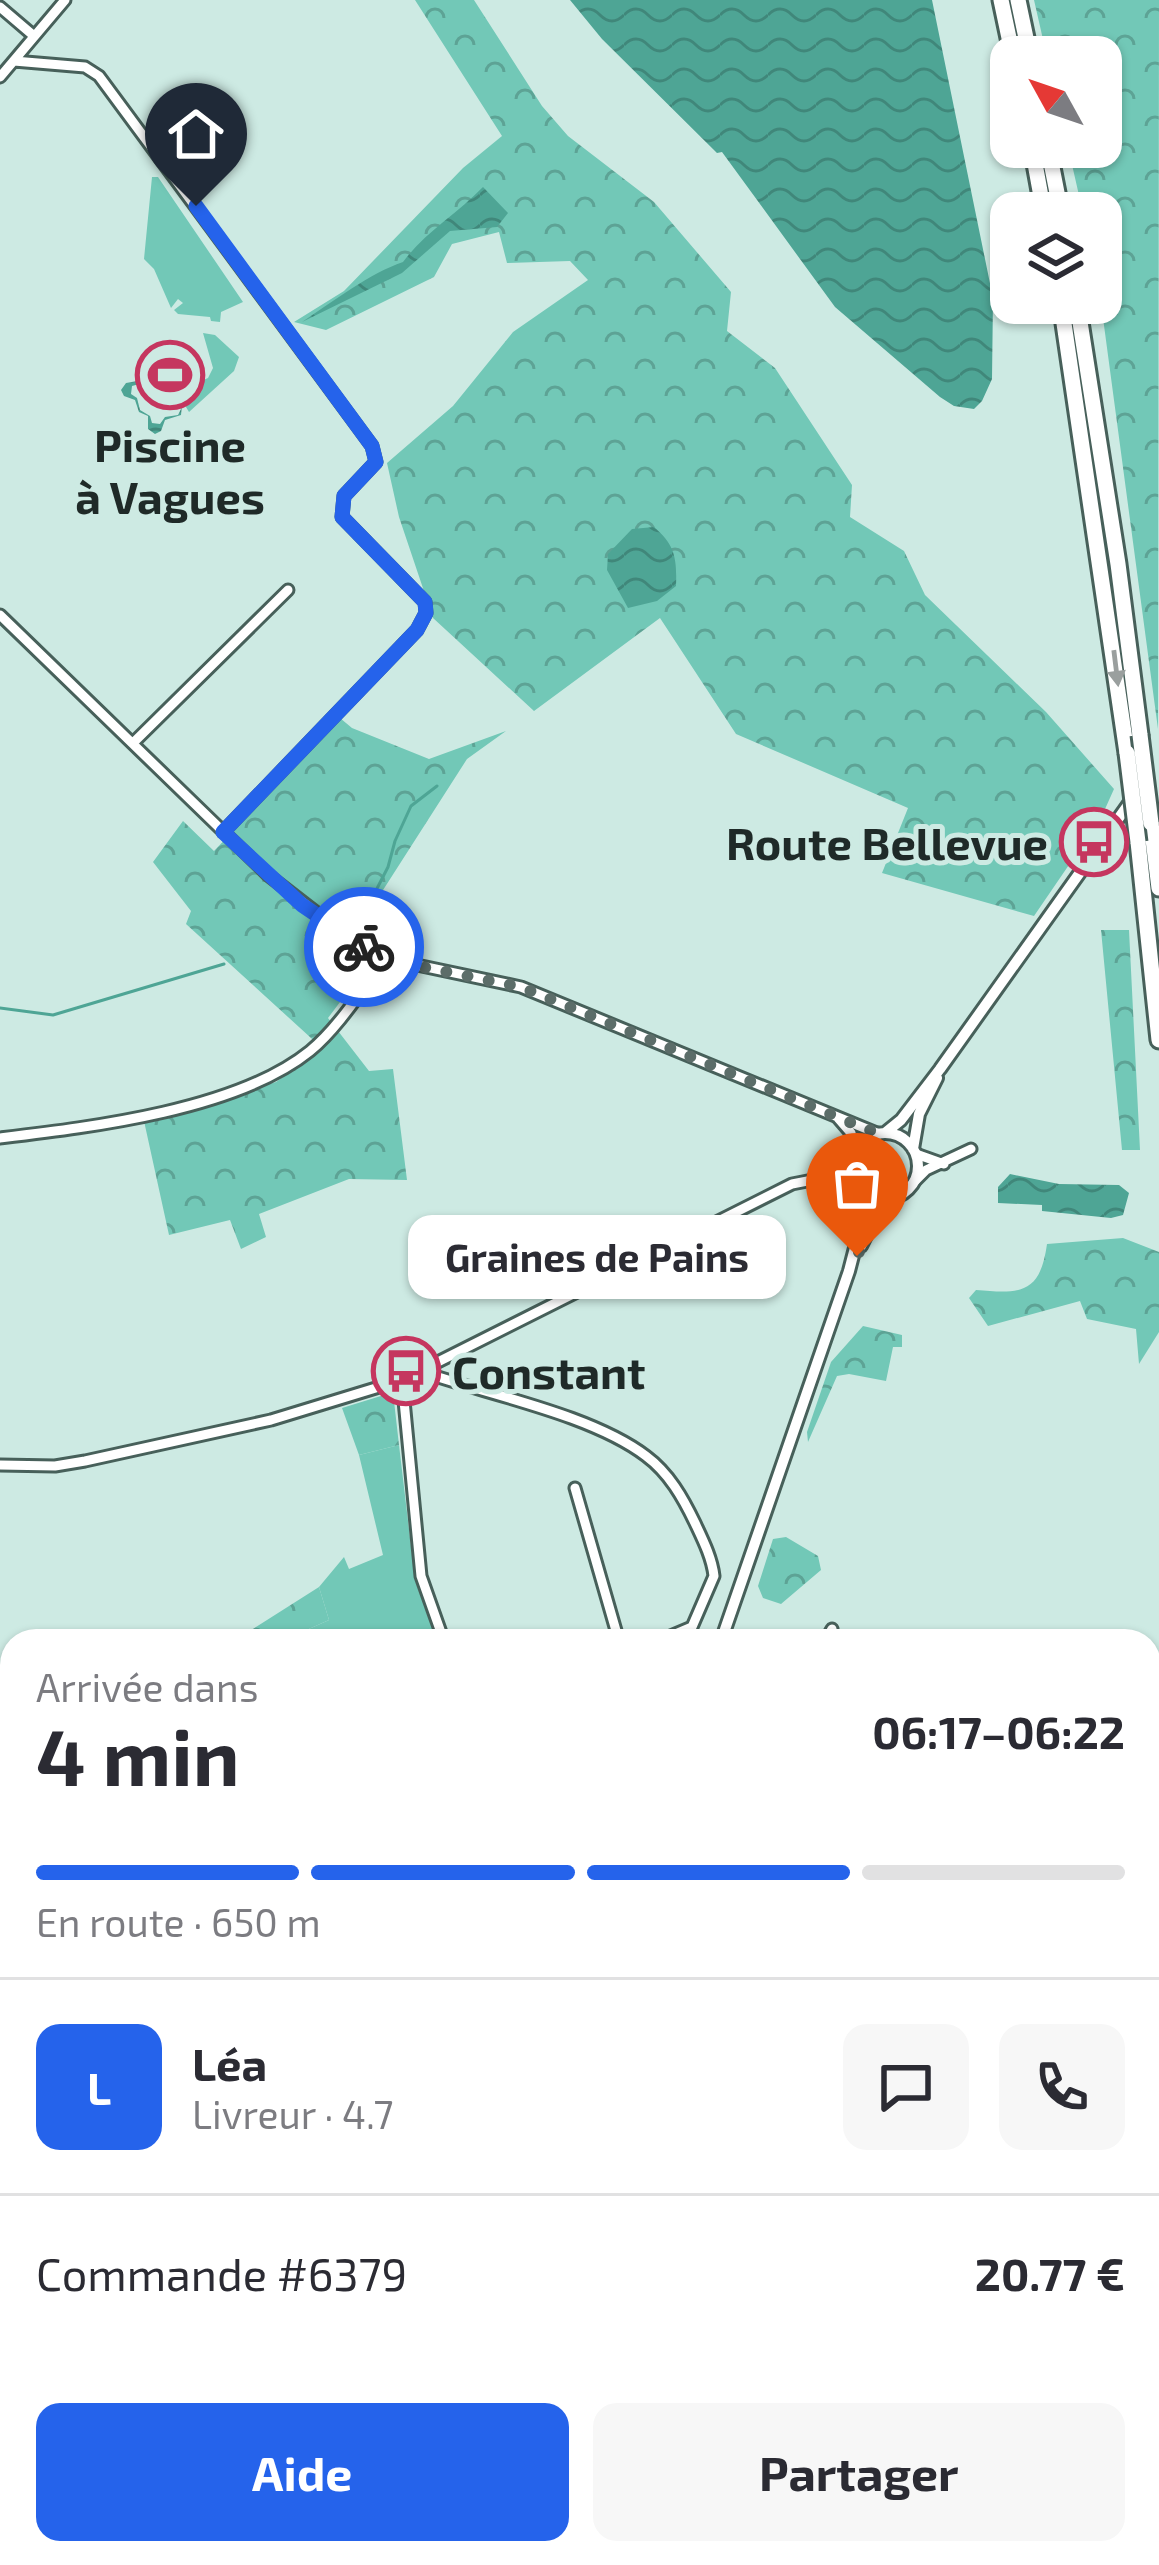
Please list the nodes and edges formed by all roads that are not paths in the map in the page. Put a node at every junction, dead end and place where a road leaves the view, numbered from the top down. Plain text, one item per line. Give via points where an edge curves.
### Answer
1 (64, 0) edge
2 (1001, 0) edge
3 (1018, 0) edge
4 (0, 7) edge
5 (34, 36) junction
6 (1009, 36) edge
7 (1026, 36) edge
8 (14, 61) junction
9 (0, 77) edge
10 (1064, 324) edge
11 (1080, 324) edge
12 (288, 590) dead end
13 (0, 615) edge
14 (133, 743) junction
15 (1159, 761) edge
16 (223, 832) junction
17 (1159, 888) edge
18 (386, 958) junction
19 (1159, 1040) edge
20 (940, 1069) junction
21 (834, 1114) junction
22 (882, 1134) junction
23 (0, 1138) edge
24 (971, 1149) dead end
25 (915, 1152) junction
26 (854, 1156) junction
27 (944, 1164) junction
28 (833, 1176) junction
29 (914, 1182) junction
30 (861, 1187) junction
31 (891, 1198) junction
32 (850, 1270) junction
33 (420, 1370) junction
34 (402, 1380) junction
35 (0, 1465) edge
36 (575, 1488) dead end
37 (440, 1629) edge
38 (616, 1629) edge
39 (687, 1629) edge
40 (725, 1629) edge

1 - 5 street
2 - 6 highway
3 - 7 highway
4 - 5 street
5 - 8 street
8 - 9 street
8 - 16 street via 85,67 99,76 372,446 376,462 344,496 342,517 425,602 417,630
10 -> 19 highway, bridge
11 - 17 highway, bridge
12 - 14 street
13 - 14 street
14 - 16 street
15 - 20 street
16 - 18 street via 315,915
18 - 21 street via 521,987
18 - 23 street via 315,1047 278,1075 158,1114
20 - 22 street
20 - 25 street via 916,1123
21 - 22 street
21 - 26 street via 851,1133
22 - 25 street
22 - 26 street
24 - 27 street
25 - 27 street
25 - 29 street
26 - 28 street
26 - 30 street
27 - 29 street
28 - 30 street
28 - 33 street via 792,1184
29 - 31 street
30 - 31 street
30 - 32 street via 864,1213
31 - 32 street
32 - 40 street
33 - 34 street
33 - 39 street via 596,1430 666,1474 714,1576
34 - 35 street via 86,1462
34 - 37 street via 421,1576
36 - 38 street

